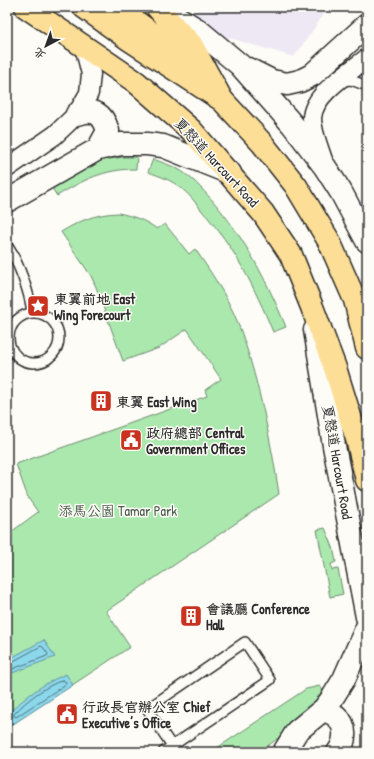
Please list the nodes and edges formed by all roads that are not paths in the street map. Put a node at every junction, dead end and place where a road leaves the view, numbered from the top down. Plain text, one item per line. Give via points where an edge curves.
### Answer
1 (26, 7) edge
2 (84, 7) edge
3 (115, 7) edge
4 (157, 7) edge
5 (161, 7) edge
6 (365, 29) edge
7 (84, 46) junction
8 (367, 58) edge
9 (240, 65) junction
10 (339, 81) junction
11 (367, 86) edge
12 (222, 100) junction
13 (77, 114) junction
14 (98, 149) junction
15 (325, 167) junction
16 (7, 168) edge
17 (230, 173) junction
18 (7, 200) edge
19 (367, 241) edge
20 (7, 245) edge
21 (312, 307) junction
22 (32, 313) junction
23 (367, 348) edge
24 (367, 480) edge
25 (367, 617) edge
26 (367, 627) edge
27 (324, 710) junction
28 (174, 749) edge
29 (163, 752) edge
30 (284, 752) edge
31 (338, 752) edge

1 - 7 main road, 夏慤道 Harcourt Road
2 - 12 main road
3 - 12 main road via 180,56
4 - 12 main road via 191,44
5 - 9 main road via 198,30
6 - 9 main road via 312,75 300,81 287,84 272,81
7 - 13 street via 91,74 89,93
7 - 17 main road, 夏慤道 Harcourt Road via 136,82 191,130
8 - 10 street
9 - 15 main road via 292,124
10 - 11 lane via 351,80
10 - 15 street via 321,96 312,117 313,129
12 - 23 main road via 262,143 296,186 329,241 355,300
13 - 14 main road via 96,112 104,120 108,131
13 - 16 street via 55,135
14 - 17 main road via 120,144 163,146
14 - 18 main road
15 - 19 main road
17 - 21 main road, 夏慤道 Harcourt Road via 263,213 291,256
20 - 22 lane via 14,255 31,303
21 - 24 main road, 夏慤道 Harcourt Road via 358,439
21 - 25 main road, 夏慤道 Harcourt Road via 334,446
22 - 22 lane via 48,317 58,330 59,338 53,354 40,362 31,363 23,361 11,350 8,334 16,319
26 - 27 main road via 344,679
27 - 30 main road via 297,731
27 - 31 main road via 337,717 344,730 343,745
28 - 28 lane via 147,709 245,642 270,680
28 - 29 lane

